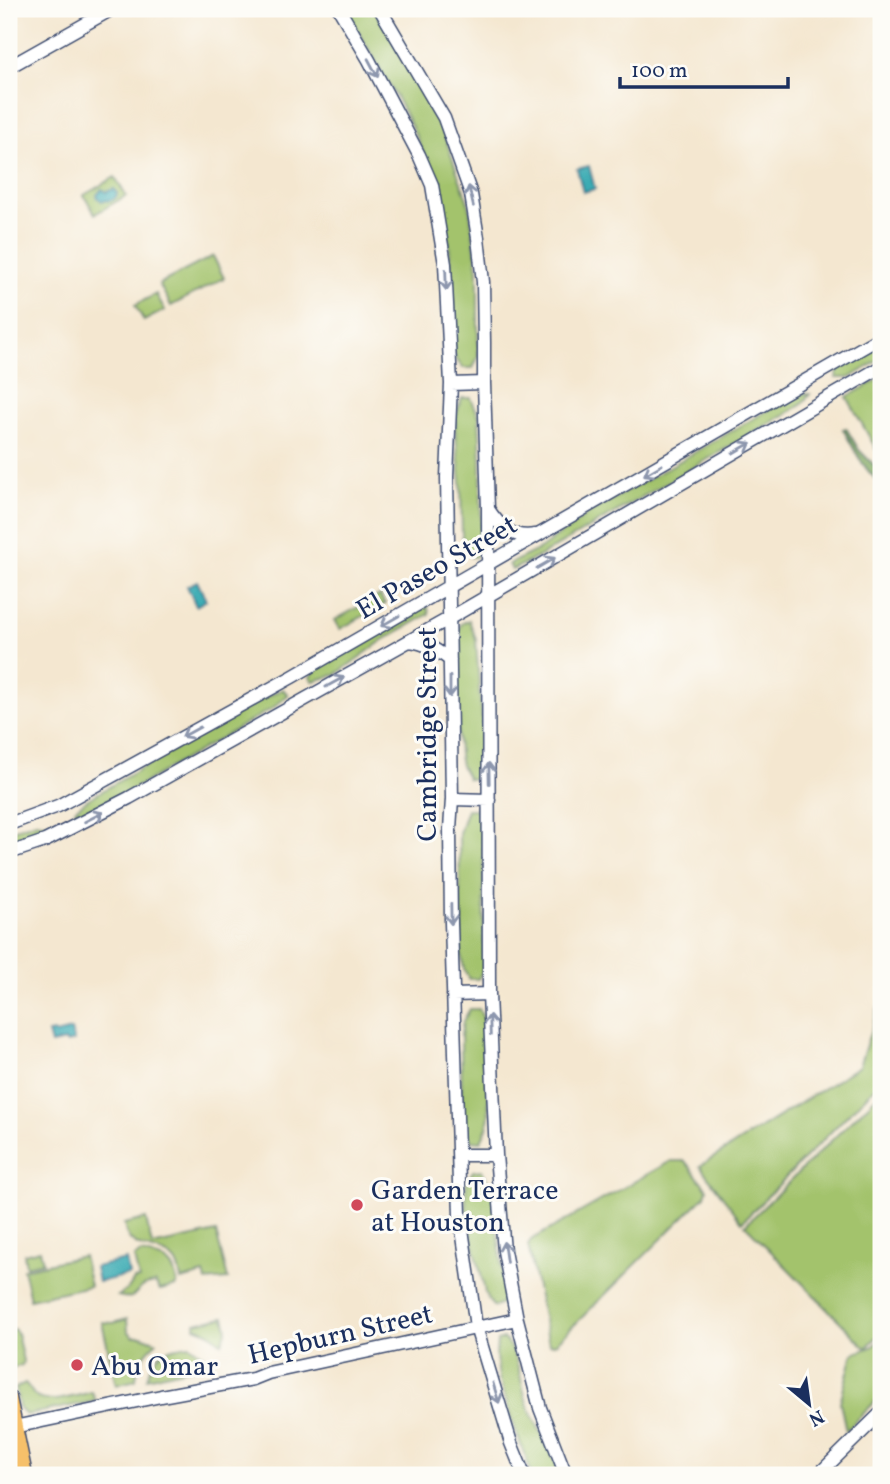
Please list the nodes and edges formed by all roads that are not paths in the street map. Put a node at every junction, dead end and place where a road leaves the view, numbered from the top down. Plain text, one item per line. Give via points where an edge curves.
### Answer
1 (112, 9) edge
2 (339, 9) edge
3 (380, 9) edge
4 (9, 67) edge
5 (881, 337) edge
6 (881, 367) edge
7 (820, 373) junction
8 (484, 383) junction
9 (451, 384) junction
10 (828, 397) junction
11 (488, 509) junction
12 (545, 532) junction
13 (487, 566) junction
14 (449, 587) junction
15 (487, 597) junction
16 (450, 618) junction
17 (409, 641) junction
18 (450, 660) junction
19 (292, 677) junction
20 (305, 699) junction
21 (452, 799) junction
22 (489, 800) junction
23 (58, 806) junction
24 (9, 824) edge
25 (71, 828) junction
26 (9, 853) edge
27 (489, 994) junction
28 (453, 995) junction
29 (459, 1155) junction
30 (496, 1155) junction
31 (517, 1319) junction
32 (476, 1327) junction
33 (9, 1398) edge
34 (881, 1413) edge
35 (12, 1427) edge
36 (25, 1475) edge
37 (524, 1475) edge
38 (566, 1475) edge
39 (818, 1475) edge

1 - 4 street
2 -> 9 street, Cambridge Street via 432,185 445,264
8 -> 3 street via 483,282 471,194 444,118
5 - 7 street, El Paseo Street
6 - 10 street, El Paseo Street
7 - 10 street
7 -> 12 street, El Paseo Street
8 - 9 street
8 - 11 street
9 - 14 street, Cambridge Street
15 -> 10 street, El Paseo Street
11 - 12 street via 511,534
11 - 13 street
12 - 13 street, El Paseo Street
13 - 14 street, El Paseo Street
13 - 15 street
14 - 16 street, Cambridge Street
14 -> 19 street, El Paseo Street
15 - 16 street, El Paseo Street
22 -> 15 street
16 - 17 street, El Paseo Street
16 - 18 street, Cambridge Street
17 - 18 street via 430,646
20 -> 17 street, El Paseo Street
18 -> 21 street, Cambridge Street
19 - 20 street
19 -> 23 street, El Paseo Street
25 -> 20 street, El Paseo Street
21 - 22 street
21 -> 28 street, Cambridge Street
22 - 27 street
23 - 24 street, El Paseo Street
23 - 25 street
25 - 26 street, El Paseo Street
27 - 28 street
30 -> 27 street
28 - 29 street, Cambridge Street
29 - 30 street
29 - 32 street, Cambridge Street via 460,1215
31 -> 30 street via 504,1251
31 - 32 street, Hepburn Street
31 - 38 street via 540,1408
32 - 35 street, Hepburn Street via 253,1379
32 -> 37 street, Cambridge Street
33 - 35 main road
34 - 39 street
35 - 36 main road

